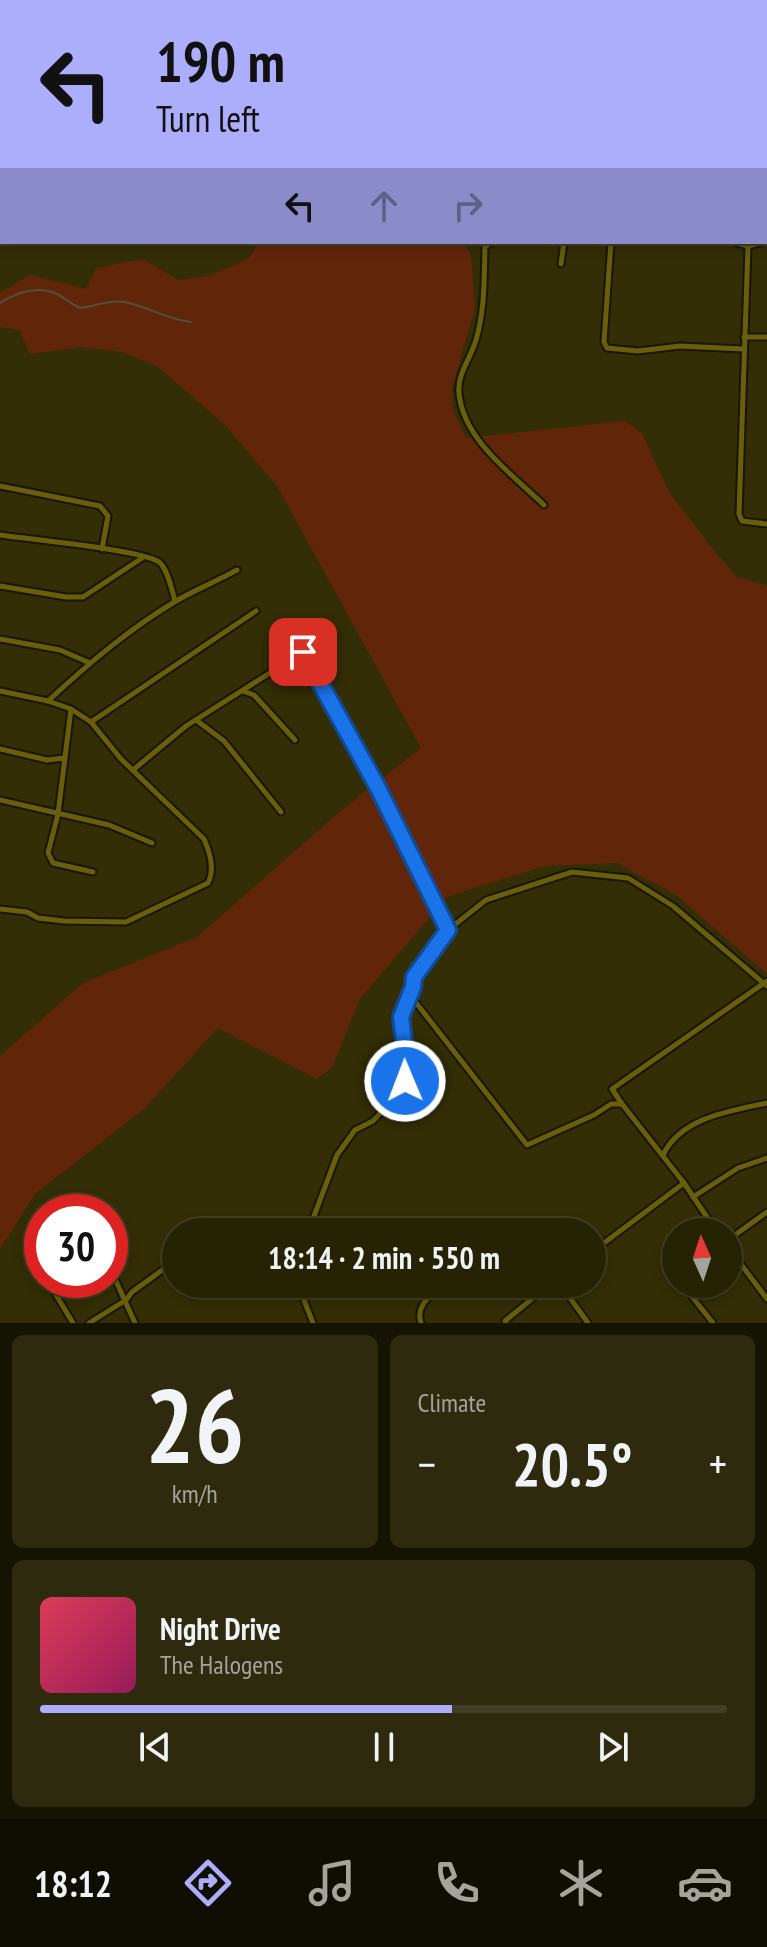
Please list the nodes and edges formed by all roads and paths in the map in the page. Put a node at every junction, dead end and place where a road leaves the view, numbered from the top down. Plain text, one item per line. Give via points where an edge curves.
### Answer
1 (489, 244) edge
2 (564, 244) edge
3 (611, 244) edge
4 (740, 244) edge
5 (757, 244) edge
6 (748, 246) junction
7 (561, 264) dead end
8 (744, 337) junction
9 (767, 337) edge
10 (743, 349) junction
11 (0, 486) edge
12 (544, 505) dead end
13 (767, 524) edge
14 (0, 535) edge
15 (102, 549) junction
16 (143, 557) junction
17 (237, 570) dead end
18 (0, 586) edge
19 (175, 601) junction
20 (256, 611) dead end
21 (0, 639) edge
22 (90, 663) junction
23 (0, 691) edge
24 (242, 691) junction
25 (48, 701) junction
26 (71, 709) junction
27 (195, 720) junction
28 (91, 722) junction
29 (295, 740) dead end
30 (0, 749) edge
31 (65, 758) junction
32 (133, 770) junction
33 (0, 800) edge
34 (281, 812) dead end
35 (58, 814) junction
36 (152, 843) dead end
37 (93, 872) dead end
38 (0, 909) edge
39 (448, 930) junction
40 (766, 984) edge
41 (410, 995) junction
42 (767, 1103) edge
43 (622, 1104) junction
44 (663, 1155) junction
45 (767, 1158) edge
46 (684, 1183) junction
47 (693, 1197) junction
48 (765, 1215) edge
49 (313, 1218) edge
50 (707, 1218) edge
51 (742, 1231) edge
52 (606, 1242) edge
53 (742, 1266) edge
54 (162, 1270) edge
55 (58, 1298) edge
56 (303, 1298) edge
57 (428, 1298) edge
58 (533, 1298) edge
59 (570, 1298) edge
60 (693, 1298) edge
61 (767, 1299) edge
62 (126, 1300) junction
63 (73, 1323) edge
64 (89, 1323) edge
65 (135, 1323) edge
66 (313, 1323) edge
67 (421, 1323) edge
68 (506, 1323) edge
69 (588, 1323) edge
70 (713, 1323) edge

1 - 12 street via 477,339 459,394 476,435
2 - 7 street
3 - 10 street via 607,348
4 - 6 street
5 - 6 street
6 - 8 street
8 - 9 street
8 - 10 street
10 - 13 street via 739,514 742,521
11 - 15 street via 100,506 108,516
14 - 15 street
15 - 16 street
16 - 18 street via 83,597
16 - 19 street via 162,566
17 - 19 street
19 - 22 street
20 - 28 street
21 - 22 street via 60,650
22 - 25 street
23 - 25 street
24 - 27 street
24 - 29 street via 254,695
24 - 39 street via 303,652
25 - 26 street
26 - 28 street
26 - 31 street
27 - 32 street
27 - 34 street via 224,741
28 - 32 street
30 - 31 street via 47,760
31 - 35 street
32 - 38 street via 204,839 211,862 208,883 126,922 64,921
33 - 35 street
35 - 36 street via 109,825
35 - 37 street via 49,859
39 - 40 street via 486,900 572,872 628,878 673,906
39 - 41 street via 414,977
40 - 43 street via 612,1089
41 - 43 street via 527,1145 611,1104
41 - 49 street via 401,1017 401,1091 373,1121 355,1130 337,1155
42 - 44 street via 712,1116 672,1140
43 - 44 street
44 - 46 street
45 - 47 street via 738,1168
46 - 47 street
46 - 52 street
47 - 50 street
48 - 51 street
53 - 61 street
54 - 62 street
55 - 63 street
56 - 66 street
57 - 67 street via 418,1313
58 - 68 street
59 - 69 street
60 - 70 street
62 - 64 street
62 - 65 street

